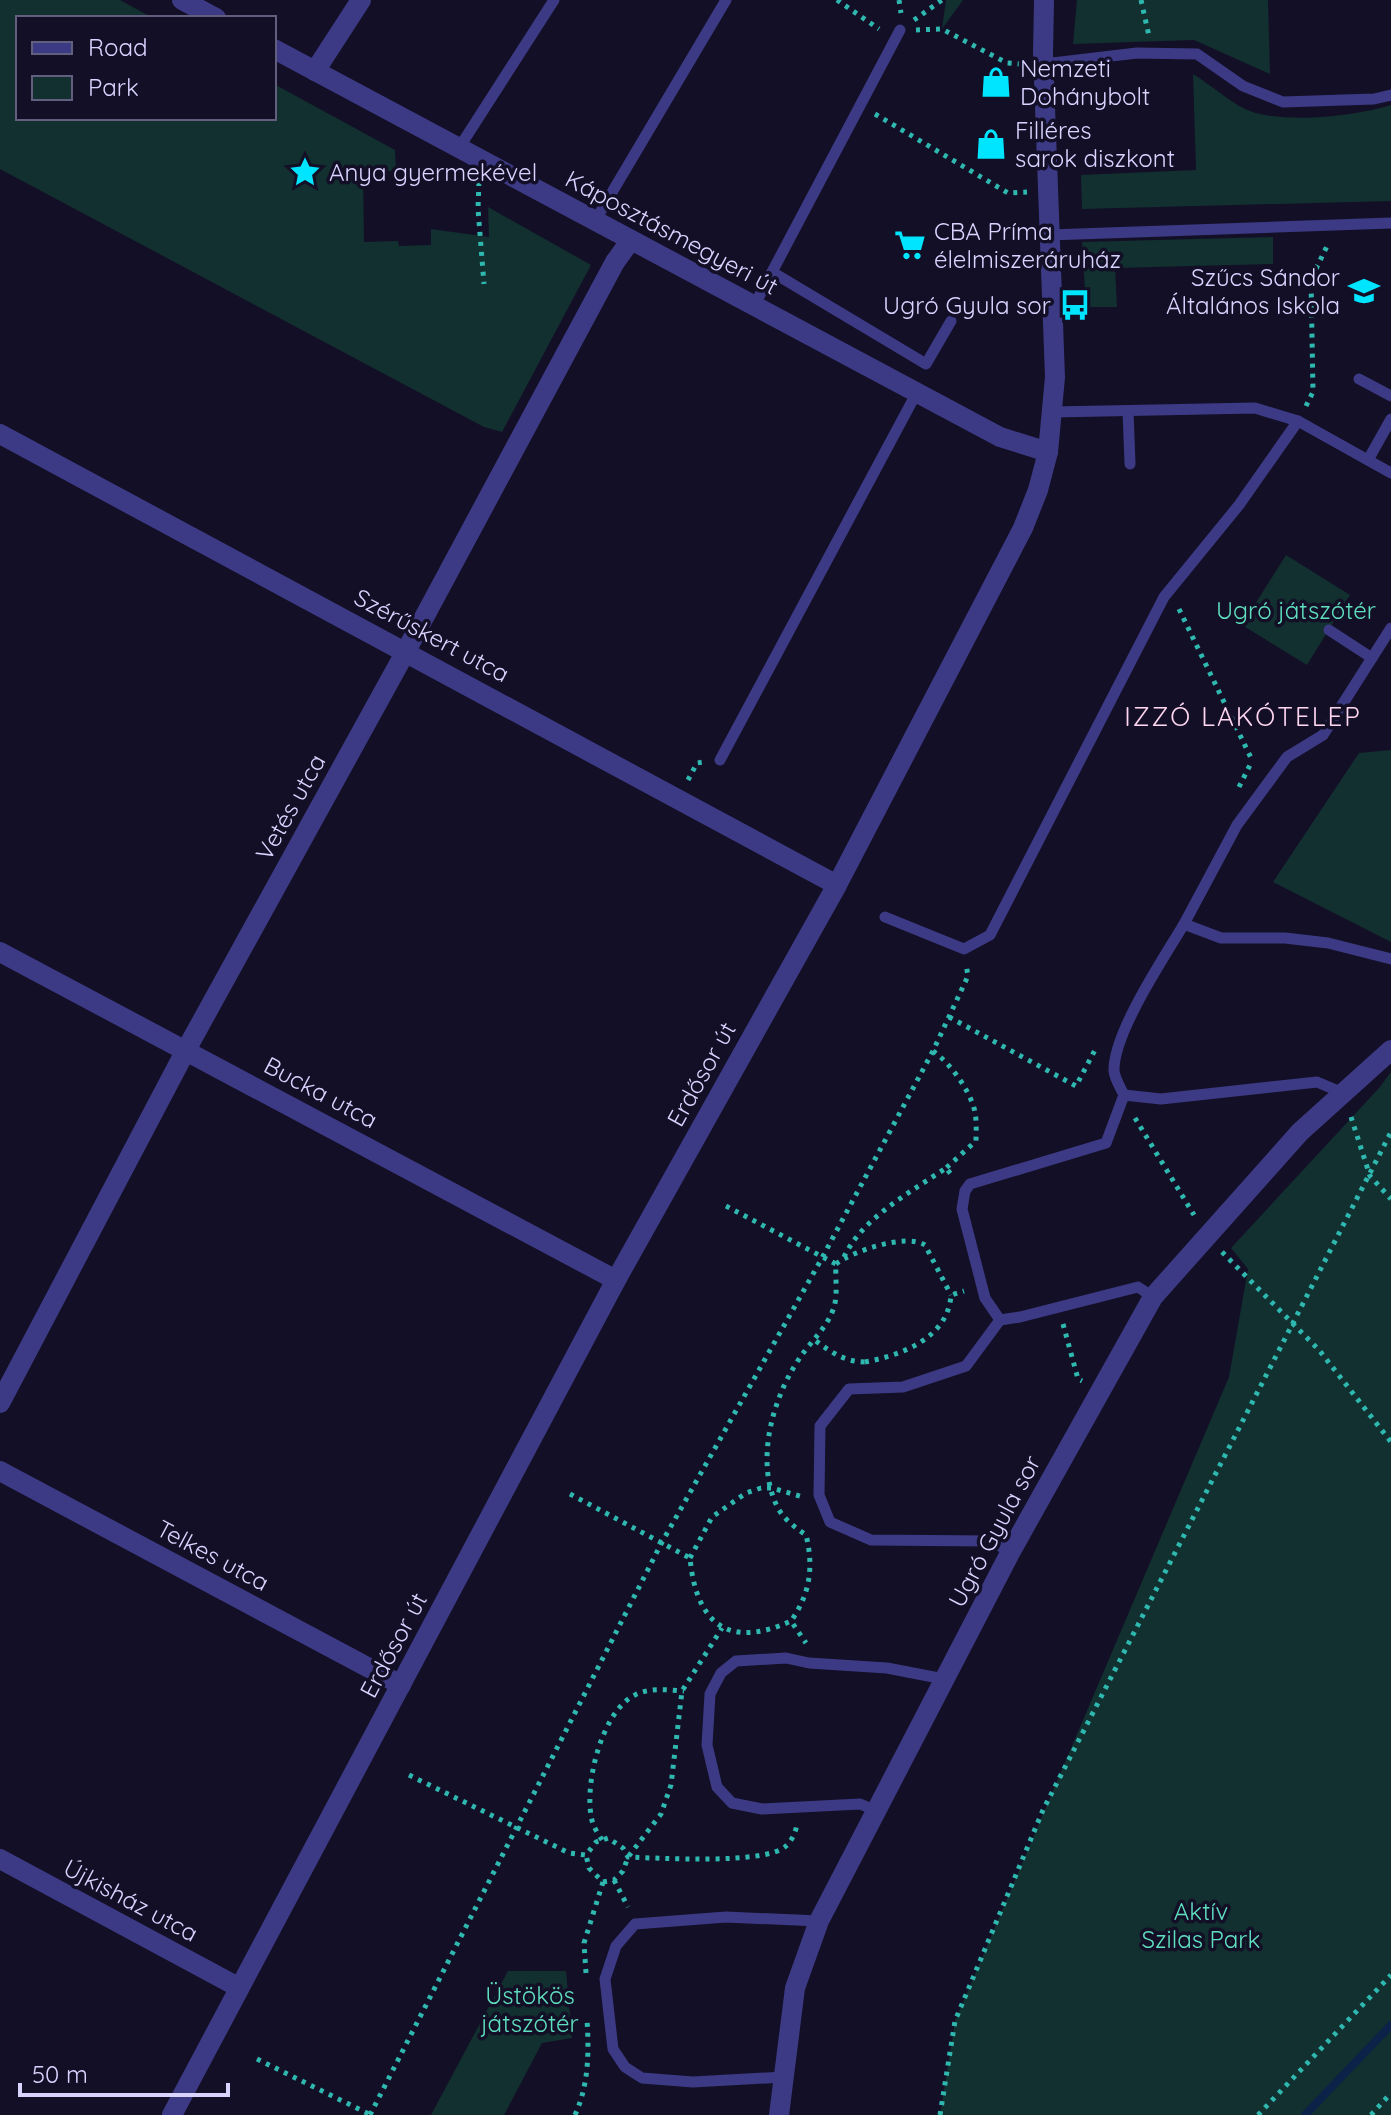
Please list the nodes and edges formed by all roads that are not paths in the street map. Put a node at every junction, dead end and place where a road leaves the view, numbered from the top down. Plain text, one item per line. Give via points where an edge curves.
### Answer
1 (182, 0) edge
2 (361, 0) edge
3 (554, 0) edge
4 (726, 0) edge
5 (1044, 0) edge
6 (212, 16) edge
7 (900, 30) road end
8 (276, 50) edge
9 (1044, 64) junction
10 (315, 71) junction
11 (1391, 95) edge
12 (459, 148) junction
13 (595, 221) junction
14 (1391, 223) edge
15 (1049, 235) junction
16 (631, 240) junction
17 (772, 272) junction
18 (754, 306) junction
19 (951, 321) dead end
20 (1359, 379) dead end
21 (916, 394) junction
22 (1391, 396) edge
23 (1128, 411) junction
24 (1053, 412) junction
25 (1391, 419) edge
26 (1298, 421) junction
27 (0, 434) edge
28 (1048, 452) junction
29 (1368, 460) junction
30 (1130, 464) dead end
31 (1391, 473) edge
32 (1391, 628) edge
33 (1329, 630) dead end
34 (406, 651) junction
35 (1372, 658) junction
36 (720, 760) dead end
37 (837, 885) junction
38 (885, 917) dead end
39 (1184, 924) junction
40 (0, 952) edge
41 (1391, 959) edge
42 (186, 1050) junction
43 (1391, 1050) edge
44 (1343, 1093) junction
45 (1124, 1095) junction
46 (616, 1280) junction
47 (1153, 1297) junction
48 (1000, 1320) junction
49 (0, 1403) edge
50 (0, 1471) edge
51 (1011, 1551) junction
52 (944, 1679) junction
53 (401, 1685) junction
54 (877, 1811) junction
55 (0, 1859) edge
56 (819, 1921) junction
57 (238, 1987) junction
58 (784, 2077) junction
59 (172, 2115) edge
60 (779, 2115) edge

1 - 6 street
2 - 10 street
3 - 12 lane
4 - 13 lane
5 - 9 street, Erdősor út
7 - 17 lane
8 - 10 street, Káposztásmegyeri út
9 - 11 lane via 1137,53 1197,54 1243,86 1283,102
9 - 15 street, Erdősor út
10 - 12 street, Káposztásmegyeri út
12 - 13 street, Káposztásmegyeri út
13 - 16 street, Káposztásmegyeri út
14 - 15 lane
15 - 24 street, Erdősor út
16 - 18 street, Káposztásmegyeri út
16 - 34 street, Vetés utca
17 - 18 lane
17 - 19 lane via 926,364
18 - 21 street, Káposztásmegyeri út
20 - 22 lane
21 - 28 street, Káposztásmegyeri út via 1000,437
21 - 36 lane
23 - 24 lane
23 - 26 lane via 1255,408
23 - 30 lane
24 - 28 street, Erdősor út
25 - 29 lane
26 - 29 lane
26 - 38 lane via 1164,597 990,935 964,949
27 - 34 street, Szérűskert utca
28 - 37 street, Erdősor út via 1023,528
29 - 31 lane
32 - 35 lane
33 - 35 lane
34 - 37 street, Szérűskert utca
34 - 42 street, Vetés utca
35 - 39 lane via 1323,735 1287,757 1237,825
37 - 46 street, Erdősor út
39 - 41 lane via 1221,938 1314,941
39 - 45 lane via 1129,1020 1114,1074
40 - 42 street, Bucka utca
42 - 46 street, Bucka utca
42 - 49 street, Vetés utca
43 - 44 street, Ugró Gyula sor
44 - 45 lane via 1317,1082 1161,1099
44 - 47 street, Ugró Gyula sor via 1300,1132
45 - 48 lane via 1106,1143 970,1184 965,1191 962,1209 985,1298
46 - 53 street, Erdősor út
47 - 48 lane via 1138,1287
47 - 51 street, Ugró Gyula sor
48 - 51 lane via 966,1366 903,1387 849,1389 820,1426 819,1495 830,1522 871,1540 988,1541
50 - 53 street, Telkes utca
51 - 52 street, Ugró Gyula sor
52 - 54 street, Ugró Gyula sor
52 - 54 lane via 786,1658 736,1661 721,1673 710,1694 707,1745 717,1787 732,1803 762,1809 860,1804
53 - 57 street, Erdősor út
54 - 56 street, Ugró Gyula sor
55 - 57 street, Újkisház utca
56 - 58 street, Ugró Gyula sor via 795,1988
56 - 58 lane via 726,1917 635,1924 616,1946 605,1979 613,2049 625,2067 642,2078 693,2082
57 - 59 street, Erdősor út
58 - 60 street, Ugró Gyula sor

